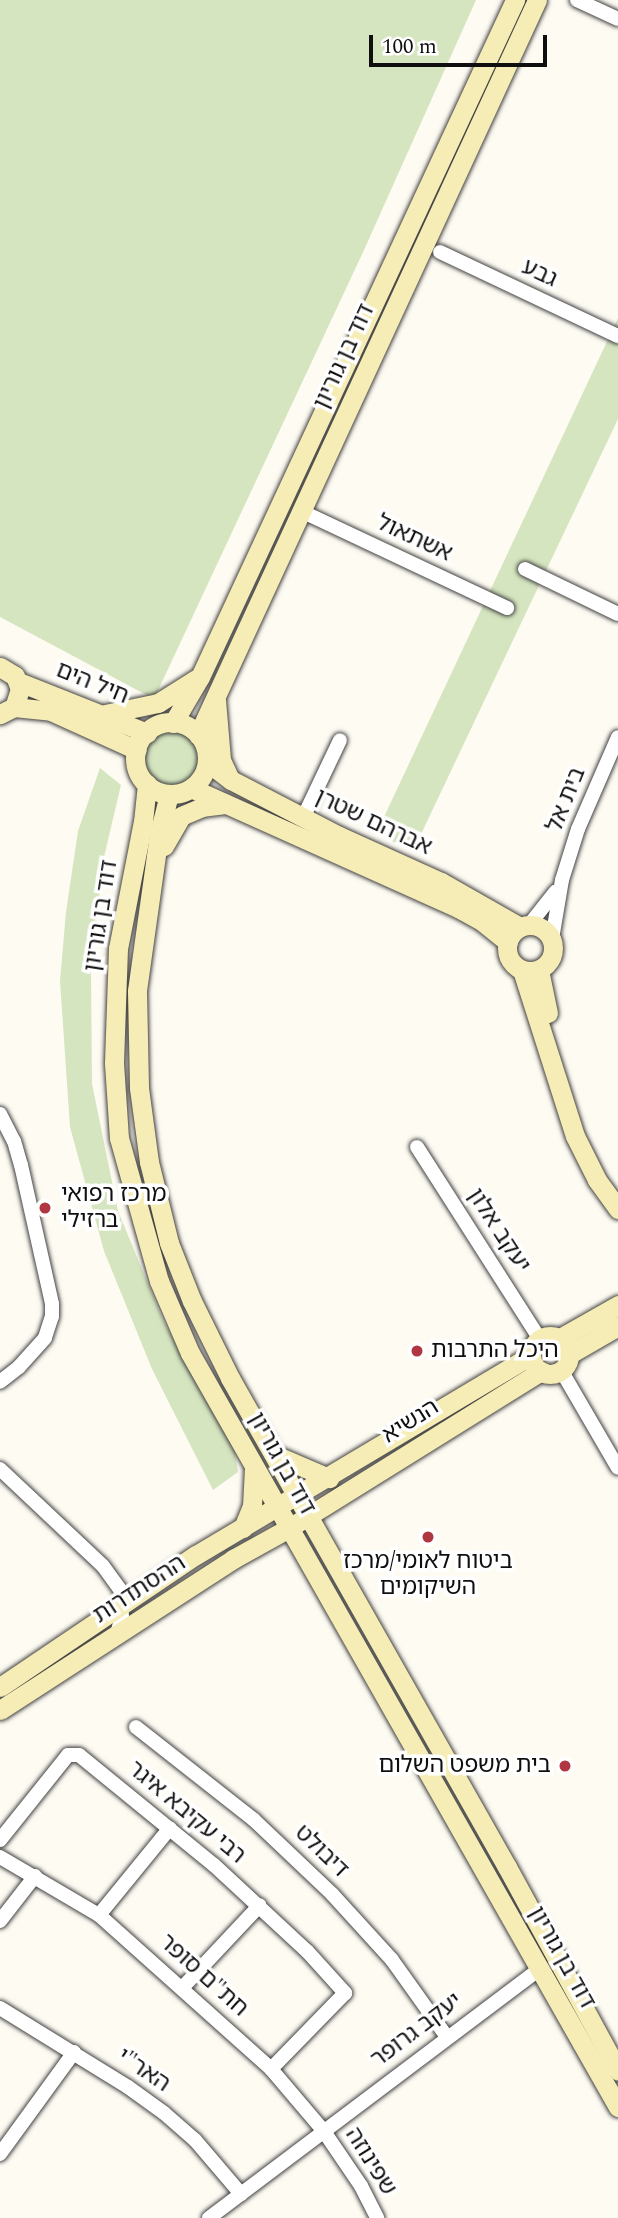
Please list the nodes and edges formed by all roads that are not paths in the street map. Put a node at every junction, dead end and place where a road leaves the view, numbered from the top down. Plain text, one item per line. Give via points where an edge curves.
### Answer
1 (515, 0) edge
2 (537, 0) edge
3 (577, 0) edge
4 (618, 19) edge
5 (440, 252) dead end
6 (618, 336) edge
7 (301, 511) junction
8 (525, 569) dead end
9 (507, 608) dead end
10 (618, 614) edge
11 (0, 667) edge
12 (200, 677) junction
13 (19, 682) junction
14 (216, 697) junction
15 (7, 711) edge
16 (99, 714) junction
17 (173, 723) junction
18 (147, 733) junction
19 (198, 735) junction
20 (618, 737) edge
21 (340, 740) dead end
22 (137, 750) junction
23 (207, 762) junction
24 (231, 780) junction
25 (147, 784) junction
26 (191, 788) junction
27 (169, 794) junction
28 (228, 804) junction
29 (303, 818) junction
30 (154, 870) junction
31 (562, 880) junction
32 (525, 926) junction
33 (552, 939) junction
34 (508, 942) junction
35 (531, 970) junction
36 (0, 1114) edge
37 (417, 1147) dead end
38 (618, 1192) edge
39 (618, 1209) edge
40 (618, 1305) edge
41 (618, 1326) edge
42 (550, 1355) junction
43 (0, 1382) edge
44 (275, 1455) junction
45 (253, 1465) junction
46 (618, 1468) edge
47 (0, 1469) edge
48 (329, 1478) junction
49 (350, 1489) junction
50 (298, 1497) junction
51 (278, 1508) junction
52 (308, 1516) junction
53 (243, 1528) junction
54 (289, 1528) junction
55 (262, 1543) junction
56 (305, 1555) junction
57 (336, 1565) junction
58 (123, 1603) junction
59 (117, 1633) junction
60 (0, 1687) edge
61 (0, 1710) edge
62 (136, 1727) dead end
63 (170, 1828) junction
64 (0, 1841) edge
65 (0, 1857) edge
66 (35, 1876) junction
67 (260, 1905) junction
68 (99, 1915) junction
69 (0, 1921) edge
70 (538, 1970) junction
71 (183, 1987) junction
72 (0, 2008) edge
73 (447, 2037) junction
74 (74, 2052) junction
75 (271, 2069) junction
76 (618, 2071) edge
77 (618, 2107) edge
78 (323, 2130) junction
79 (0, 2154) edge
80 (241, 2194) junction
81 (209, 2218) edge
82 (377, 2218) edge

1 - 12 main road, דוד בן גוריון
2 - 7 main road, דוד בן גוריון
3 - 4 street
5 - 6 street, גבע
7 - 9 street, אשתאול
7 - 14 main road, דוד בן גוריון
8 - 10 street
11 - 13 main road, חיל הים
12 - 16 main road via 158,703
12 - 17 main road, דוד בן גוריון
13 - 15 main road via 20,695
13 - 16 main road, חיל הים
14 - 19 main road, דוד בן גוריון
14 - 24 main road via 221,760
15 - 22 main road, חיל הים via 51,712
16 - 18 main road, חיל הים
17 - 18 main road
17 - 19 main road
18 - 22 main road
19 - 23 main road
20 - 31 street, בית אל via 578,829
21 - 29 street
22 - 25 main road via 137,769
23 - 24 main road, אברהם שטרן
23 - 26 main road via 202,777
24 - 29 main road, אברהם שטרן
25 - 27 main road
25 - 45 main road, דוד בן גוריון via 118,948 114,1063 119,1138 159,1281 190,1353
26 - 27 main road
26 - 28 main road, אברהם שטרן
27 - 30 main road, דוד בן גוריון
28 - 30 main road via 202,807 181,816
28 - 34 main road, אברהם שטרן via 458,908
29 - 32 main road, אברהם שטרן
30 - 44 main road, דוד בן גוריון via 137,991 139,1088 149,1162 169,1242 192,1301
31 - 32 street, בית אל
31 - 33 street, בית אל
32 - 33 main road via 543,928
32 - 34 main road
33 - 35 main road via 553,953
34 - 35 main road via 508,956
35 - 38 main road via 589,1143
35 - 39 main road via 575,1136
36 - 43 street via 18,1153 52,1304 45,1338
37 - 42 street, יעקב אלון
40 - 42 main road, הנשיא
41 - 42 main road, הנשיא
42 - 46 street, יעקב אלון
42 - 48 main road, הנשיא
42 - 49 main road, הנשיא
44 - 48 main road
44 - 50 main road, דוד בן גוריון
45 - 51 main road, דוד בן גוריון
45 - 53 main road via 253,1506
47 - 58 street via 103,1566 121,1591
48 - 50 main road, הנשיא
49 - 52 main road, הנשיא
49 - 57 main road via 330,1513
50 - 51 main road, ההסתדרות
50 - 52 main road, דוד בן גוריון
51 - 53 main road, ההסתדרות
51 - 54 main road, דוד בן גוריון
52 - 54 main road, ההסתדרות
52 - 57 main road, דוד בן גוריון
53 - 58 main road, ההסתדרות
54 - 55 main road, ההסתדרות
54 - 56 main road, דוד בן גוריון
55 - 56 main road via 288,1545
55 - 59 main road, ההסתדרות
56 - 70 main road, דוד בן גוריון
57 - 76 main road, דוד בן גוריון
58 - 59 street
58 - 60 main road, ההסתדרות
59 - 61 main road, ההסתדרות
62 - 73 street, דיבולט via 253,1819 332,1894 392,1960
63 - 64 street, רבי עקיבא איגר via 79,1755 68,1755
63 - 67 street, רבי עקיבא איגר
63 - 68 street
64 - 66 street, חת"ם סופר
65 - 66 street, חת"ם סופר
66 - 68 street, חת"ם סופר
66 - 69 street
67 - 71 street
67 - 75 street, רבי עקיבא איגר via 345,1993
68 - 71 street, חת"ם סופר
70 - 73 street, יעקב גרופר
70 - 77 main road, דוד בן גוריון
71 - 75 street, חת"ם סופר
72 - 74 street, האר"י
73 - 78 street, יעקב גרופר
74 - 79 street
74 - 80 street, האר"י via 164,2113 195,2140
75 - 78 street, חת"ם סופר
78 - 80 street, יעקב גרופר
78 - 82 street, שפינוזה
80 - 81 street, יעקב גרופר

